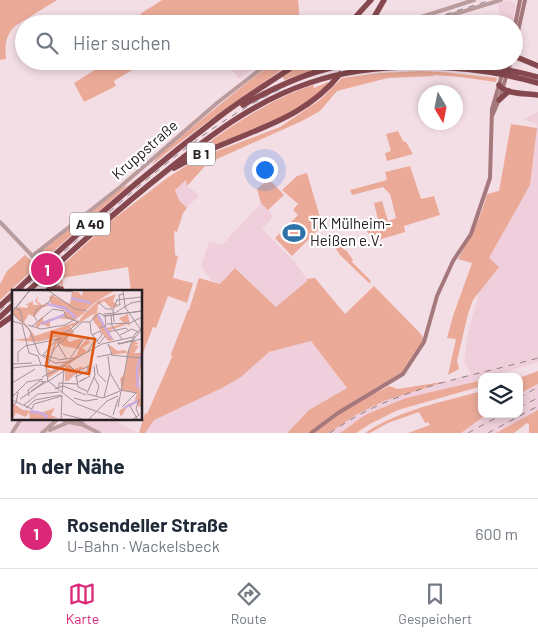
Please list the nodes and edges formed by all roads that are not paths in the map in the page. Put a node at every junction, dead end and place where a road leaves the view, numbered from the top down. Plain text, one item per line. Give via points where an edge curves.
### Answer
1 (371, 0) edge
2 (384, 0) edge
3 (474, 0) edge
4 (501, 0) edge
5 (515, 0) edge
6 (525, 0) edge
7 (520, 2) edge
8 (430, 14) joint
9 (358, 15) edge
10 (375, 15) edge
11 (427, 15) edge
12 (454, 15) edge
13 (517, 15) edge
14 (522, 15) edge
15 (523, 60) edge
16 (538, 66) edge
17 (259, 70) edge
18 (288, 70) edge
19 (323, 70) edge
20 (342, 70) edge
21 (376, 70) edge
22 (474, 70) edge
23 (488, 70) edge
24 (504, 70) edge
25 (508, 70) edge
26 (494, 71) junction
27 (515, 74) junction
28 (538, 77) edge
29 (538, 83) edge
30 (501, 87) junction
31 (509, 91) junction
32 (538, 95) edge
33 (499, 100) junction
34 (492, 116) junction
35 (199, 133) junction
36 (157, 178) junction
37 (0, 222) edge
38 (42, 248) junction
39 (27, 250) junction
40 (32, 256) junction
41 (51, 275) dead end
42 (56, 281) junction
43 (16, 290) edge
44 (29, 290) edge
45 (49, 290) edge
46 (60, 290) edge
47 (12, 294) edge
48 (0, 306) edge
49 (12, 306) edge
50 (0, 317) edge
51 (12, 317) edge
52 (0, 325) edge
53 (20, 420) edge
54 (55, 420) edge
55 (61, 420) edge
56 (72, 420) edge
57 (78, 420) edge
58 (84, 425) junction
59 (48, 432) edge
60 (12, 433) edge
61 (42, 433) edge
62 (98, 433) edge
63 (311, 433) edge

1 - 9 highway
2 - 10 highway
3 - 8 street
4 - 12 street
5 - 7 main road
6 - 14 main road
7 - 13 main road
8 - 11 street
15 - 16 highway
17 - 38 street, Kruppstraße
18 - 35 highway
19 - 35 highway, A 40 via 284,83
20 - 36 highway, B 1 via 315,100 284,119 197,155
21 - 36 highway, A 40 via 310,82 272,98 214,134
22 - 26 highway, A 40
23 - 26 highway, A 40
24 - 30 main road
25 - 30 main road
26 - 27 highway, A 40
27 - 28 highway, A 40
27 - 29 highway, A 40
30 - 31 highway
30 - 33 main road
30 - 34 main road via 492,106
31 - 32 highway
31 - 33 highway
33 - 34 main road
34 - 63 main road via 490,178 471,234 439,292 421,347 403,374 338,412
35 - 43 highway, A 40
36 - 44 highway, A 40
37 - 39 street
38 - 39 street
38 - 40 street, Kruppstraße
38 - 40 street via 40,264
39 - 40 street
41 - 42 street
42 - 45 highway
42 - 46 street
47 - 48 highway, A 40
49 - 50 highway
51 - 52 highway
53 - 60 street
54 - 61 street
55 - 59 street
56 - 58 street
57 - 58 street
58 - 59 street via 68,422
58 - 62 street

